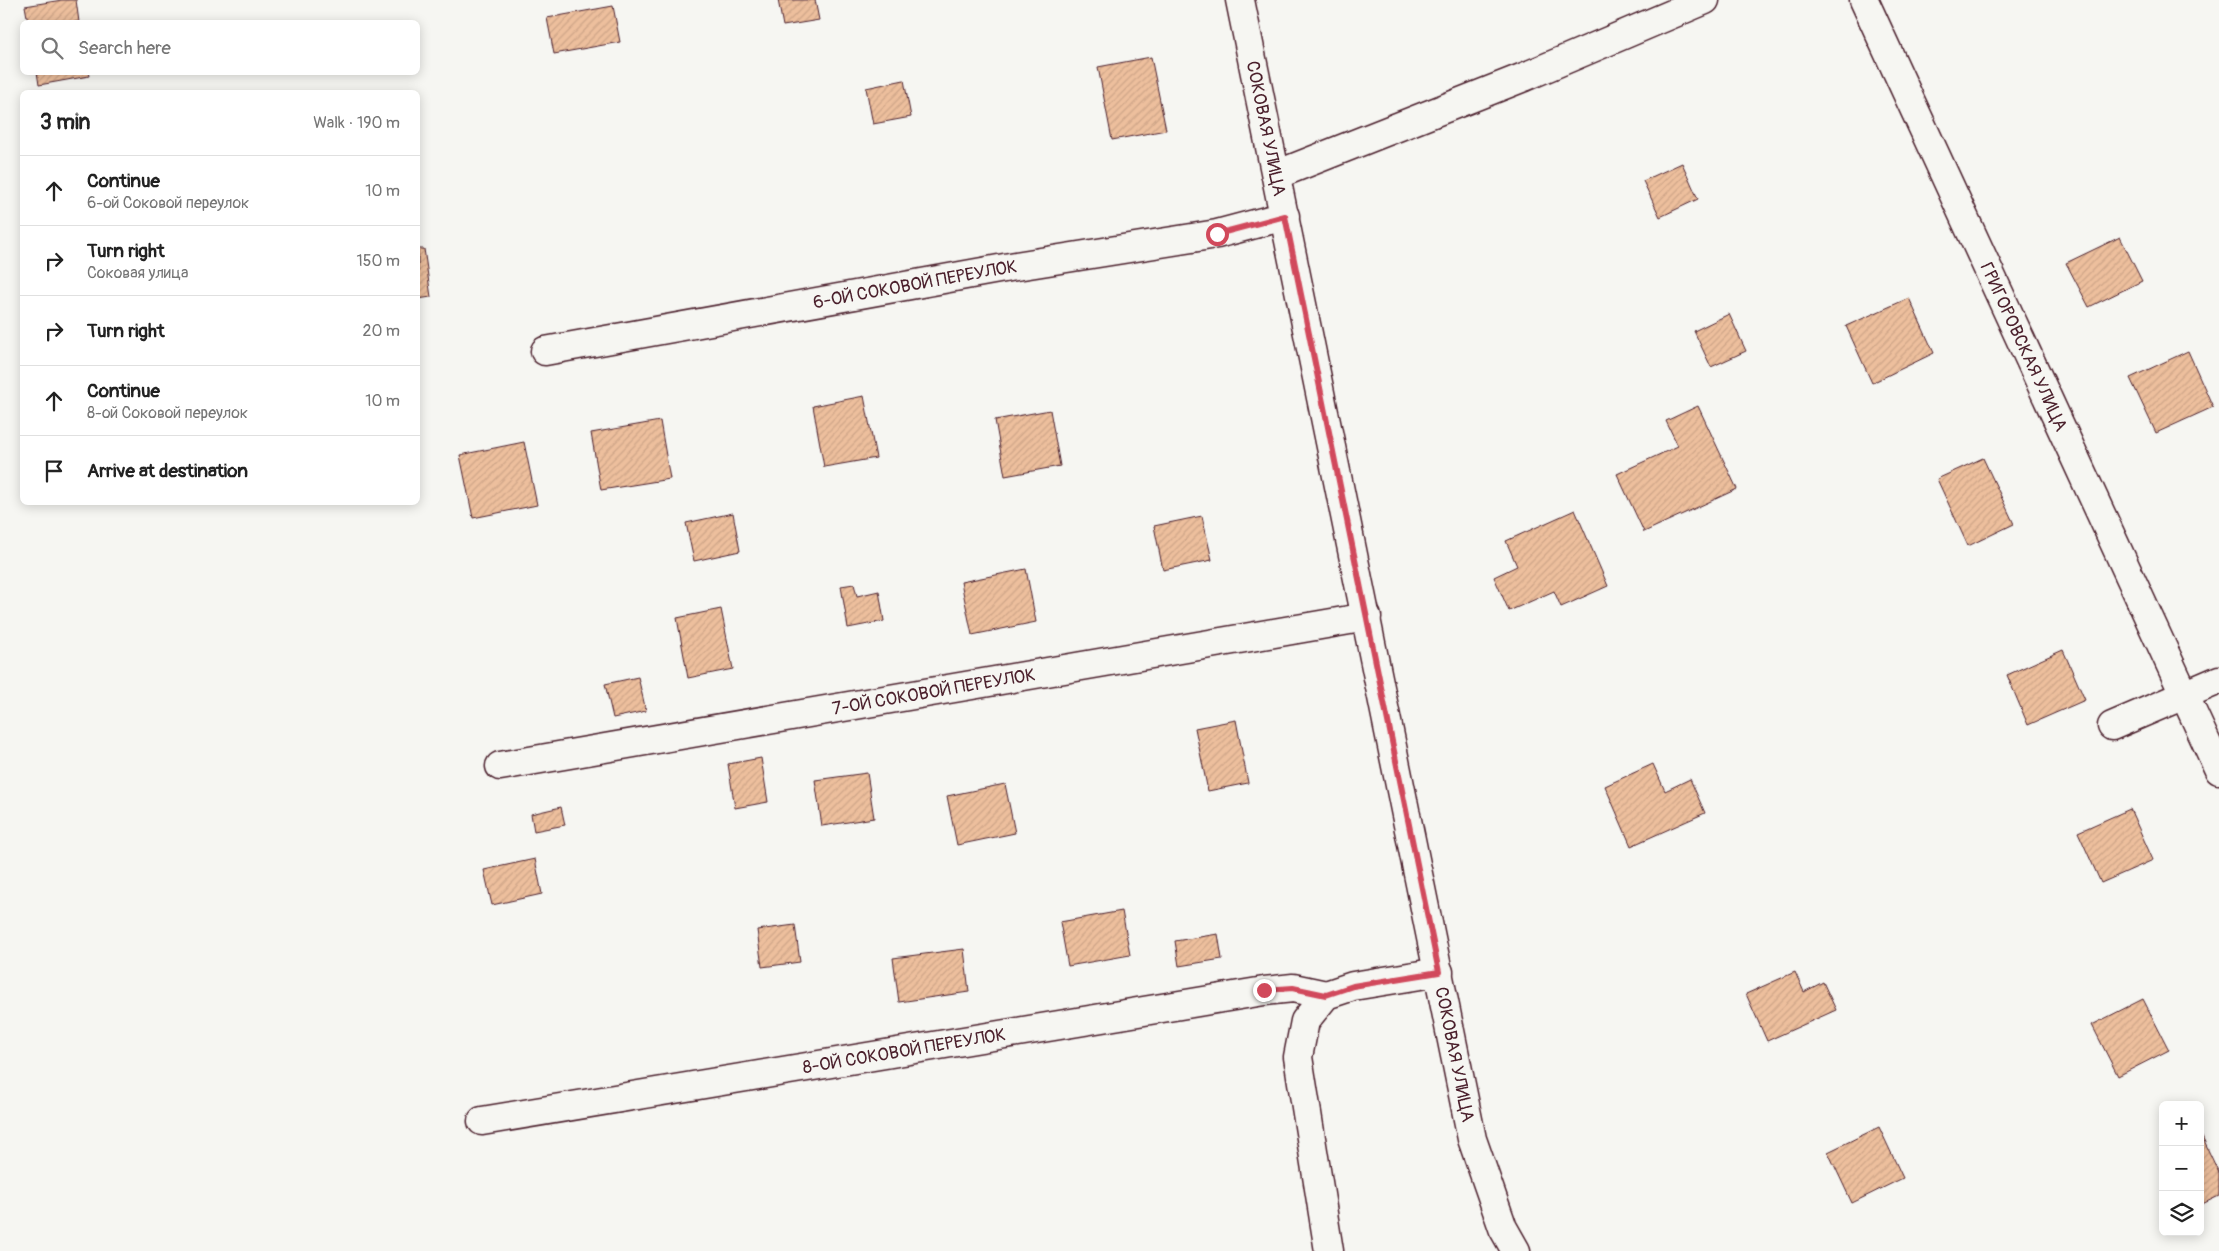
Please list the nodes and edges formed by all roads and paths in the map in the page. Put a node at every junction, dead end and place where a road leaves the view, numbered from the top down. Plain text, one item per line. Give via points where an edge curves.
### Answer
1 (1240, 0) edge
2 (1705, 0) edge
3 (1864, 0) edge
4 (1276, 175) junction
5 (1285, 216) junction
6 (545, 351) dead end
7 (1367, 617) junction
8 (2219, 680) edge
9 (2185, 696) junction
10 (2112, 726) dead end
11 (500, 766) dead end
12 (2219, 770) edge
13 (1439, 972) junction
14 (1326, 995) junction
15 (482, 1121) dead end
16 (1329, 1251) edge
17 (1516, 1251) edge

1 - 4 street, СОКОВАЯ УЛИЦА
2 - 4 street via 1524,77
3 - 9 street, ГРИГОРОВСКАЯ УЛИЦА
4 - 5 street, СОКОВАЯ УЛИЦА
5 - 6 street, 6-ОЙ СОКОВОЙ ПЕРЕУЛОК via 1217,234 1010,267
5 - 7 street, СОКОВАЯ УЛИЦА
7 - 11 street, 7-ОЙ СОКОВОЙ ПЕРЕУЛОК
7 - 13 street, СОКОВАЯ УЛИЦА
8 - 9 street
9 - 10 street
9 - 12 street, ГРИГОРОВСКАЯ УЛИЦА
13 - 14 street via 1353,986
13 - 17 street, СОКОВАЯ УЛИЦА via 1472,1139 1503,1228
14 - 15 street, 8-ОЙ СОКОВОЙ ПЕРЕУЛОК via 1293,988 1264,990
14 - 16 street via 1305,1021 1298,1057

